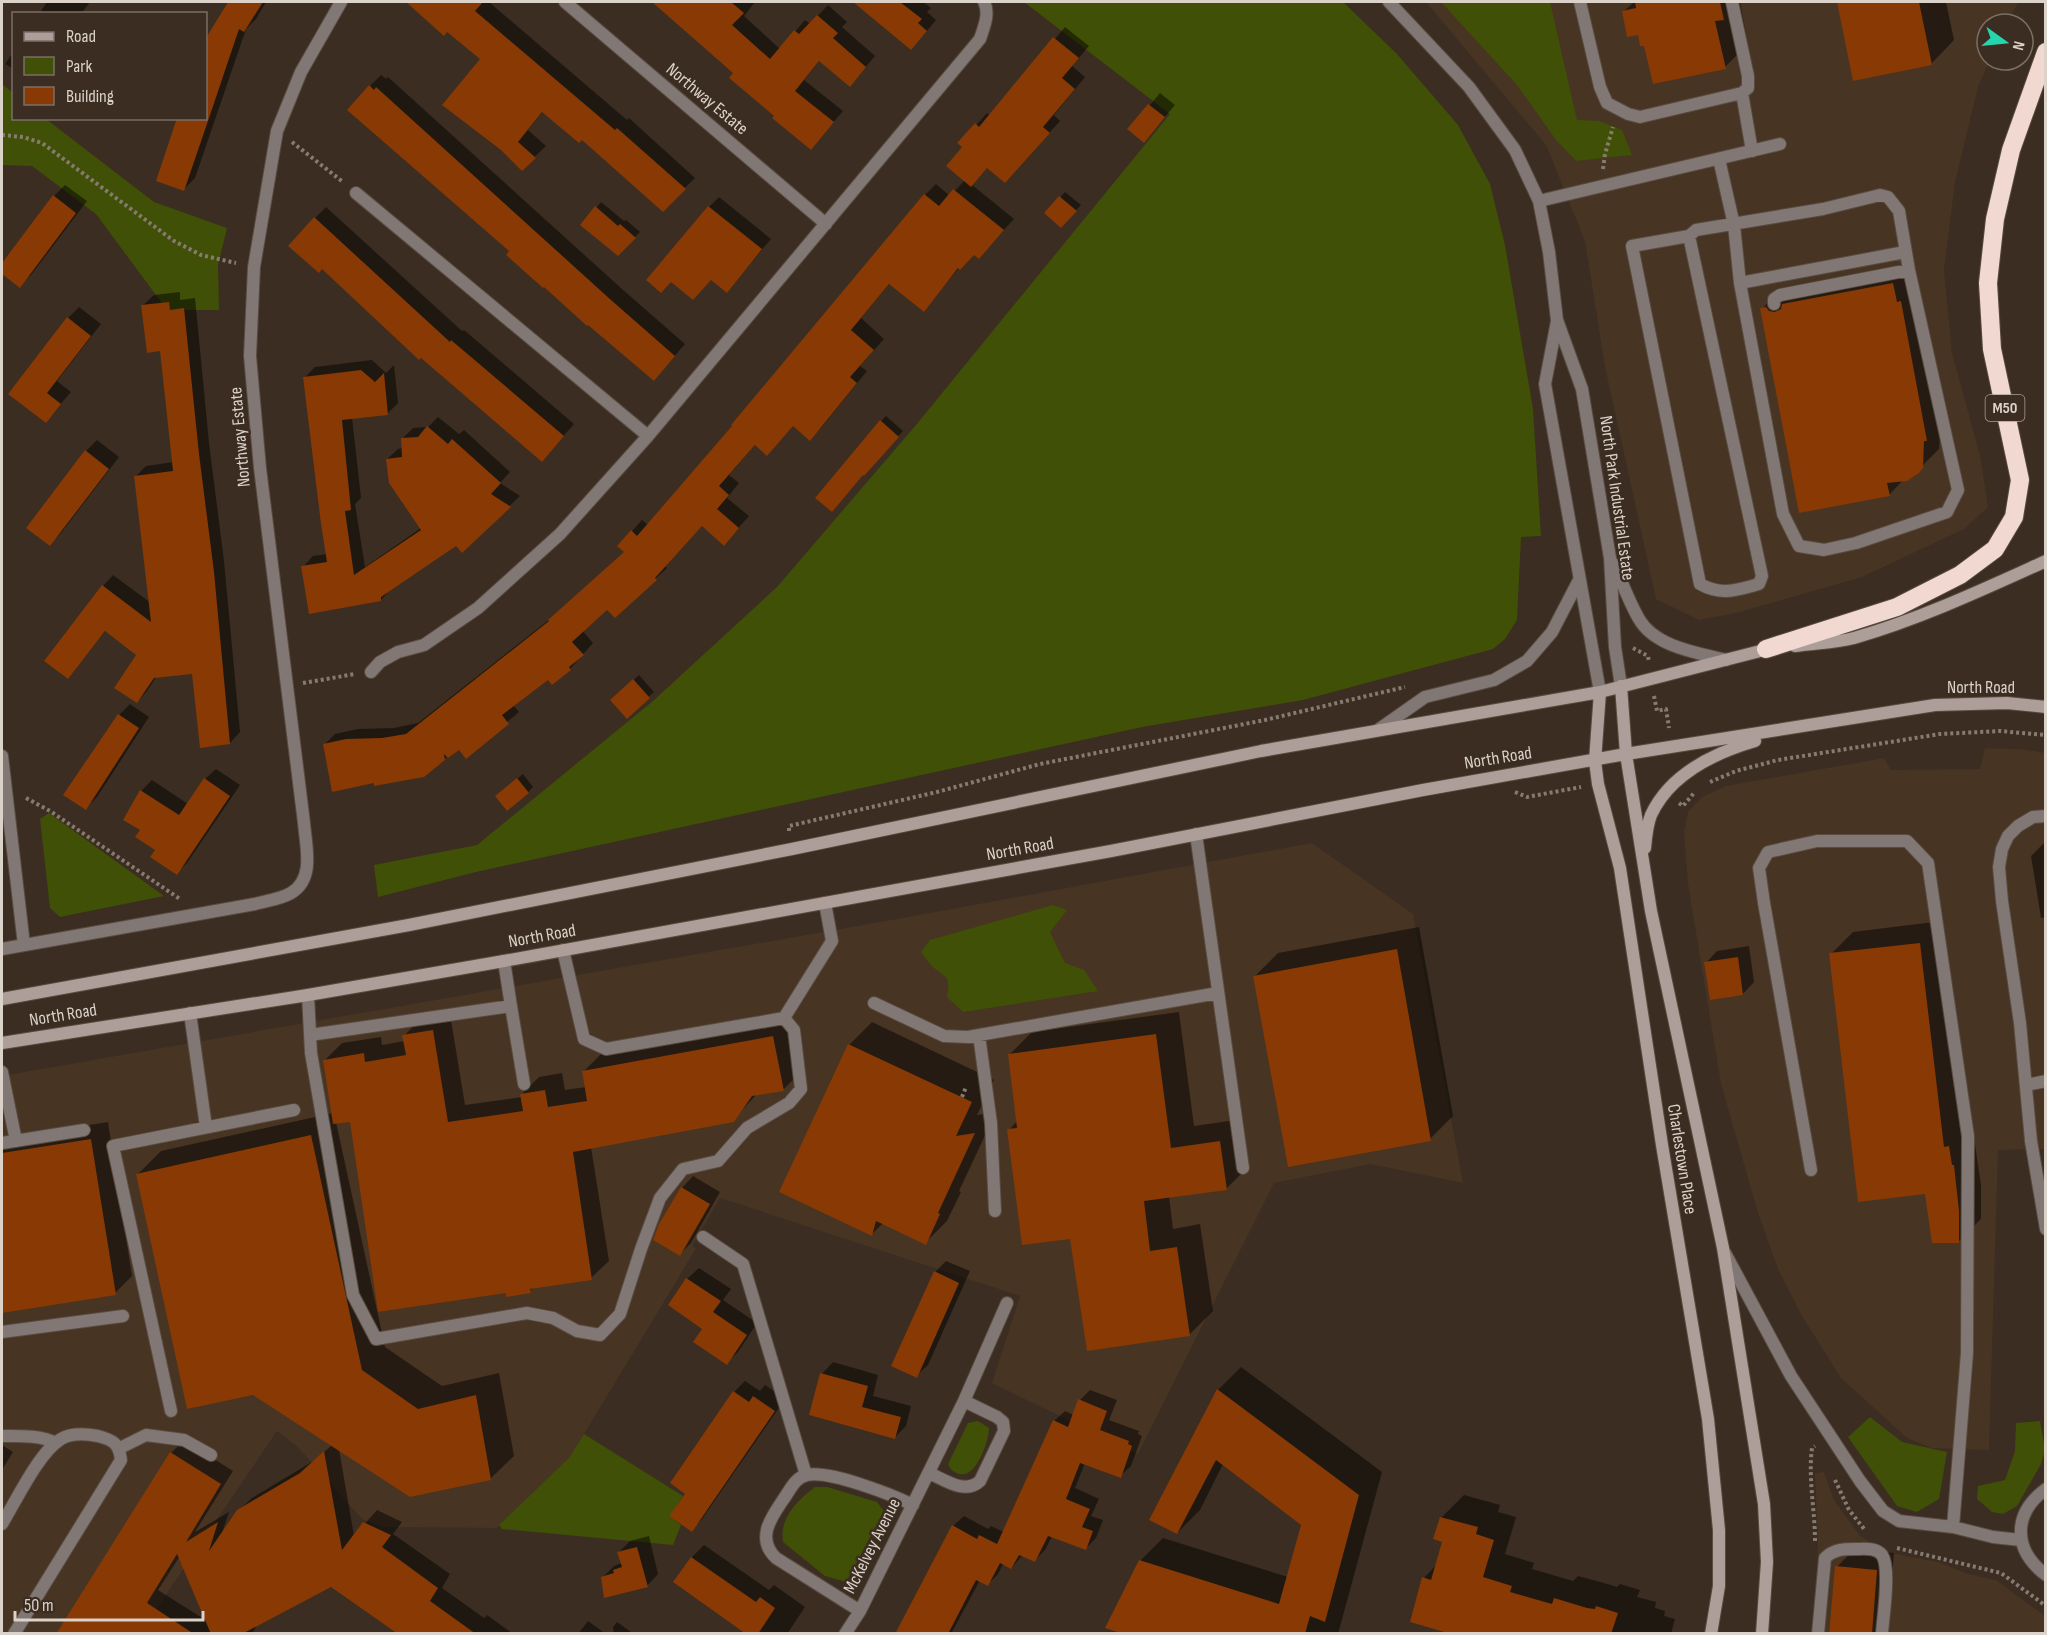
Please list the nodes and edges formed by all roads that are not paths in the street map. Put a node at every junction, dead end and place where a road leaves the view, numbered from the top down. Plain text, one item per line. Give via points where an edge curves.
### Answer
1 (341, 2) edge
2 (565, 2) edge
3 (984, 2) edge
4 (1389, 2) edge
5 (1580, 2) edge
6 (1732, 2) edge
7 (2046, 52) edge
8 (1742, 93) junction
9 (1780, 144) dead end
10 (1752, 151) junction
11 (1719, 159) junction
12 (356, 193) road end
13 (1539, 201) junction
14 (826, 224) junction
15 (1734, 225) junction
16 (1689, 236) junction
17 (1905, 252) junction
18 (1909, 270) junction
19 (1740, 283) junction
20 (1774, 304) dead end
21 (1557, 320) junction
22 (648, 436) junction
23 (1611, 558) junction
24 (2046, 561) edge
25 (1580, 580) junction
26 (1766, 649) junction
27 (1726, 660) junction
28 (371, 672) road end
29 (1621, 687) junction
30 (1600, 692) junction
31 (2046, 707) edge
32 (1797, 728) junction
33 (1378, 730) junction
34 (1626, 754) junction
35 (2, 756) edge
36 (1595, 761) junction
37 (2046, 816) edge
38 (1196, 834) junction
39 (825, 903) junction
40 (1651, 911) junction
41 (24, 945) junction
42 (2, 949) edge
43 (563, 950) junction
44 (504, 961) junction
45 (1218, 993) junction
46 (308, 995) junction
47 (2, 999) edge
48 (874, 1003) dead end
49 (511, 1006) junction
50 (190, 1013) junction
51 (784, 1018) junction
52 (310, 1035) junction
53 (979, 1035) junction
54 (2, 1043) edge
55 (2, 1072) edge
56 (2046, 1081) edge
57 (524, 1084) dead end
58 (2026, 1084) junction
59 (294, 1110) dead end
60 (206, 1127) junction
61 (84, 1130) dead end
62 (16, 1141) junction
63 (2, 1143) edge
64 (1243, 1168) dead end
65 (1811, 1170) dead end
66 (995, 1211) dead end
67 (2046, 1229) edge
68 (703, 1237) dead end
69 (1722, 1248) junction
70 (1007, 1303) dead end
71 (123, 1316) dead end
72 (2, 1332) edge
73 (964, 1401) junction
74 (171, 1411) dead end
75 (2, 1436) edge
76 (57, 1443) junction
77 (120, 1448) junction
78 (211, 1455) dead end
79 (929, 1473) junction
80 (806, 1475) junction
81 (2046, 1489) edge
82 (913, 1505) junction
83 (2, 1524) edge
84 (1953, 1527) junction
85 (2021, 1540) junction
86 (2046, 1575) edge
87 (860, 1611) junction
88 (1763, 1632) edge
89 (14, 1634) edge
90 (845, 1634) edge
91 (1711, 1634) edge
92 (1818, 1634) edge
93 (1882, 1634) edge

1 - 41 street, Northway Estate via 301,72 277,131 254,267 250,356 304,823 307,870 303,883 290,894 255,904
2 - 14 street, Northway Estate
3 - 14 street via 987,6 980,39
4 - 13 street, North Park Industrial Estate via 1469,87 1515,150
5 - 8 street via 1607,103 1640,117
6 - 8 street via 1748,76 1748,88
7 - 26 highway, M50 via 2011,150 1995,219 1988,284 1992,349 2020,480 2014,517 1995,549 1959,575 1897,607
8 - 10 street
9 - 10 street
10 - 11 street
11 - 13 street
11 - 15 street
12 - 22 street
13 - 21 street, North Park Industrial Estate
14 - 22 street
15 - 16 street via 1696,230
15 - 17 street via 1880,195 1888,197 1899,211
15 - 19 street
16 - 16 street via 1632,246 1700,584 1728,592 1759,584 1762,576
17 - 18 street
17 - 19 street
18 - 19 street via 1958,490 1947,512 1824,550 1799,546 1783,514
18 - 20 street via 1780,295
21 - 23 street, North Park Industrial Estate via 1582,389
21 - 25 street, North Park Industrial Estate via 1545,384
22 - 28 street via 560,534 478,608 424,645 398,652
23 - 27 street via 1640,621 1651,633
23 - 29 street, North Park Industrial Estate
24 - 26 main road, North Road via 1984,589 1853,638
25 - 30 street, North Park Industrial Estate
25 - 33 street via 1552,632 1527,661 1494,680 1425,697
26 - 27 main road, North Road
27 - 29 main road, North Road
29 - 30 main road, North Road
29 - 34 main road, Charlestown Place
30 - 33 main road, North Road
30 - 36 main road, Charlestown Place
31 - 32 main road, North Road via 2007,703 1935,705
32 - 34 main road, North Road
32 - 40 main road via 1728,749 1689,770 1664,795 1650,817 1644,849
33 - 47 main road, North Road via 409,925
34 - 36 main road, North Road
34 - 40 main road, Charlestown Place
35 - 41 street
36 - 38 main road, North Road via 1423,789
36 - 91 main road, Charlestown Place via 1620,868 1708,1419 1719,1530 1719,1586
37 - 58 street via 2033,818 2008,836 1999,867
38 - 39 main road, North Road
38 - 45 street
39 - 43 main road, North Road
39 - 51 street via 832,940
40 - 69 main road, Charlestown Place
41 - 42 street
43 - 44 main road, North Road
43 - 51 street via 584,1039 606,1050
44 - 46 main road, North Road
44 - 49 street
45 - 53 street
45 - 64 street
46 - 50 main road, North Road
46 - 52 street
48 - 53 street via 944,1036
49 - 52 street
49 - 57 street
50 - 54 main road, North Road
50 - 60 street
51 - 52 street via 794,1030 801,1089 789,1103 747,1128 718,1161 683,1168 660,1198 620,1314 600,1335 527,1313 376,1339 353,1295
53 - 66 street via 991,1123
55 - 62 street
56 - 58 street
58 - 67 street
59 - 60 street
60 - 74 street via 113,1146
61 - 62 street
62 - 63 street
65 - 84 street via 1759,868 1768,852 1817,841 1907,840 1928,863 1968,1136 1967,1353
68 - 80 street via 743,1264
69 - 84 street via 1791,1376 1883,1511 1899,1521
69 - 88 main road, Charlestown Place via 1764,1504 1767,1562
70 - 73 street, McKelvey Avenue
71 - 72 street
73 - 79 street, McKelvey Avenue
73 - 79 street via 1003,1422 1004,1431 985,1471 974,1487 965,1488
75 - 76 street via 31,1436
76 - 77 street via 63,1438 87,1434 113,1440
76 - 83 street via 46,1451
77 - 78 street via 146,1436 184,1440
77 - 89 street via 121,1460
79 - 82 street, McKelvey Avenue
80 - 82 street via 825,1475 893,1495
80 - 87 street via 796,1480 770,1518 766,1530 770,1552
81 - 85 street via 2025,1510
82 - 87 street, McKelvey Avenue
84 - 85 street
85 - 86 street via 2025,1554
87 - 90 street, McKelvey Avenue
92 - 93 street via 1825,1558 1840,1549 1875,1550 1882,1555 1886,1567

